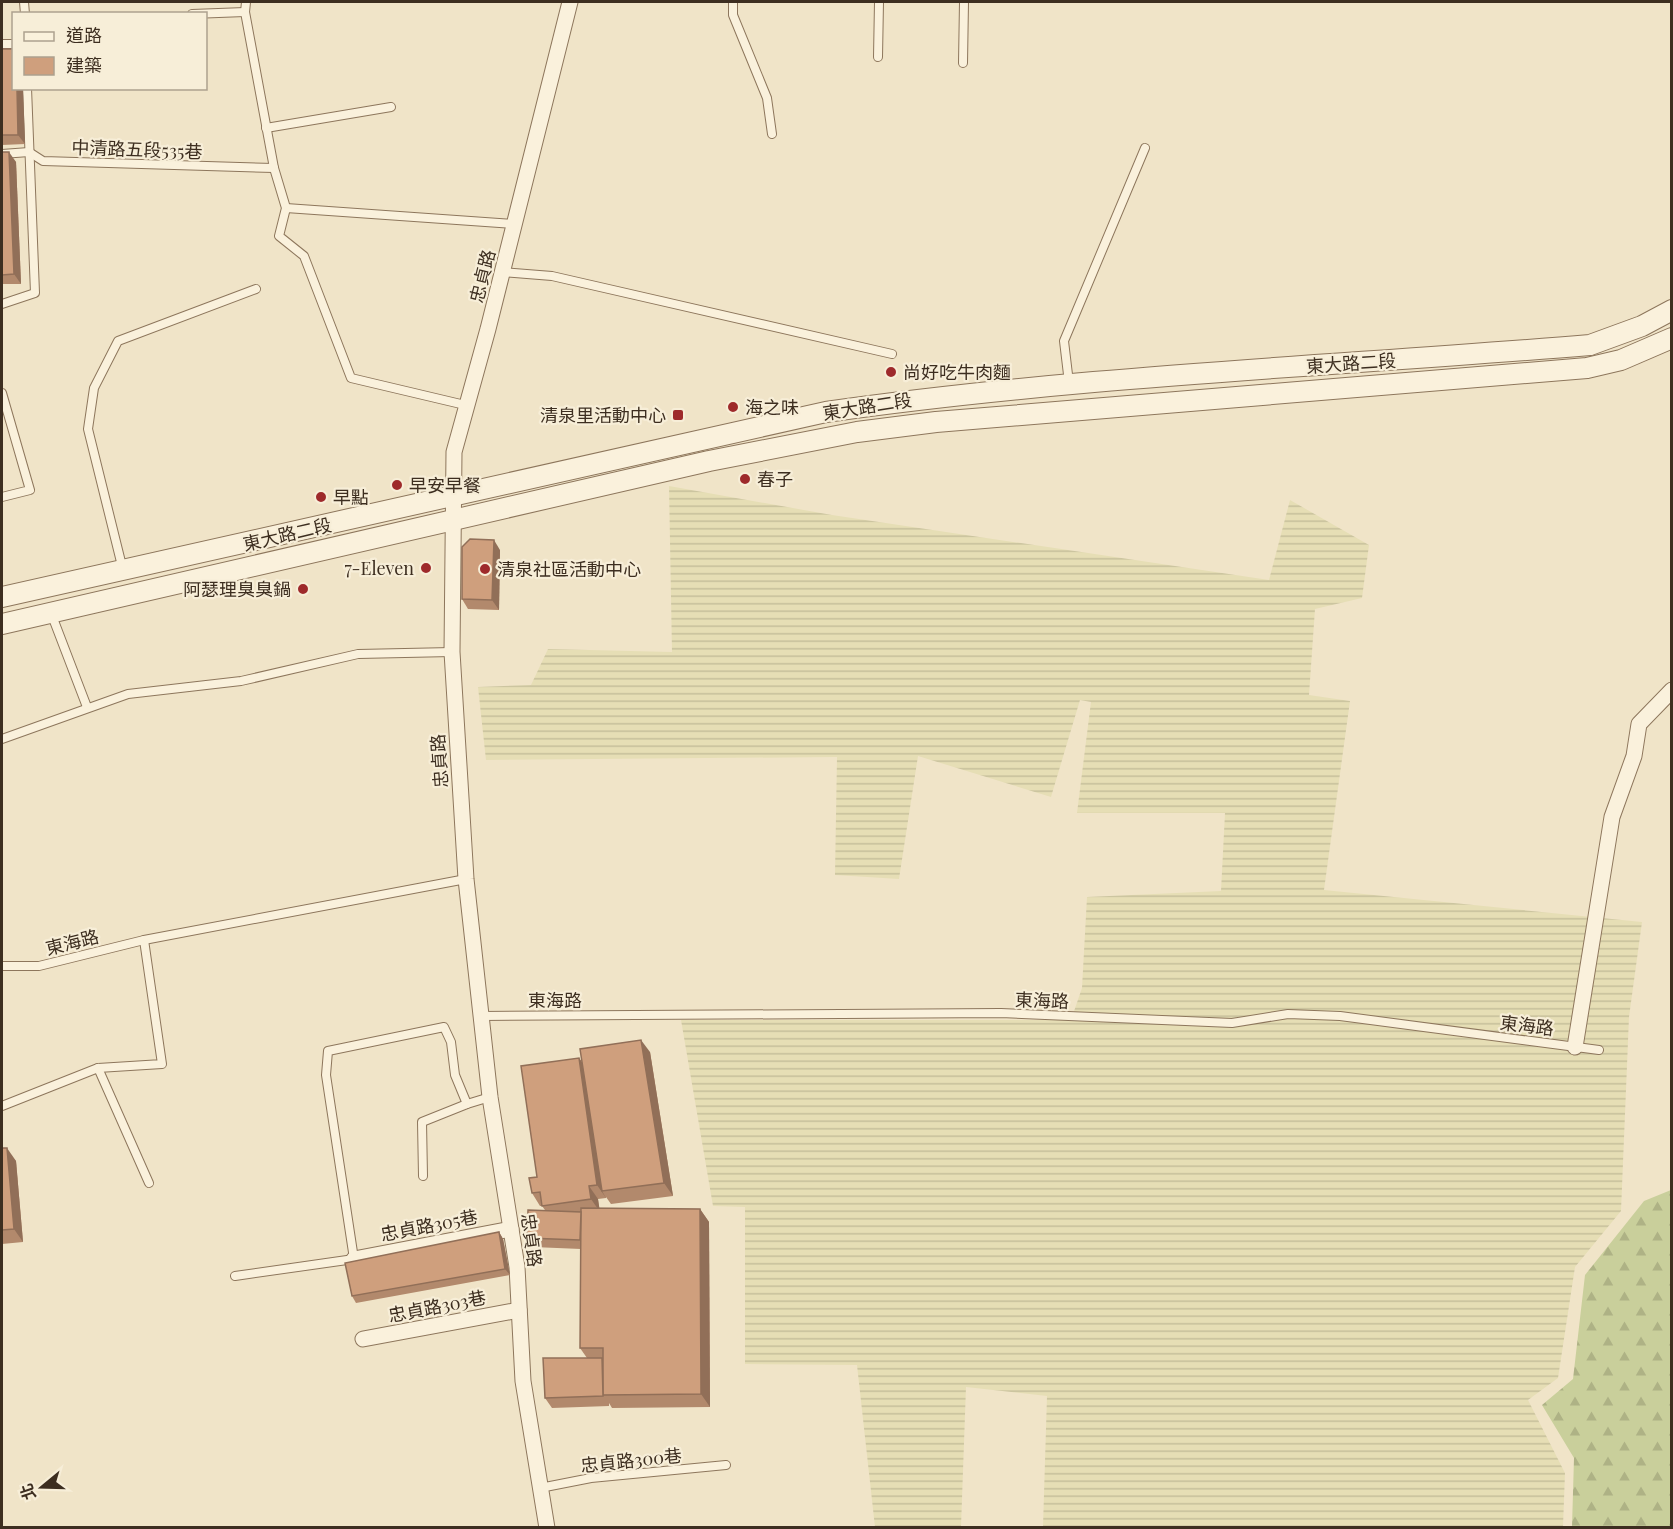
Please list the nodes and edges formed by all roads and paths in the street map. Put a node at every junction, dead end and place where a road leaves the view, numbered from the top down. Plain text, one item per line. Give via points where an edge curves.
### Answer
1 (200, 2) edge
2 (246, 2) edge
3 (570, 2) edge
4 (733, 2) edge
5 (879, 2) edge
6 (964, 2) edge
7 (202, 12) joint
8 (245, 12) junction
9 (878, 57) dead end
10 (963, 63) dead end
11 (27, 90) edge
12 (391, 107) dead end
13 (266, 128) junction
14 (772, 134) dead end
15 (1145, 148) dead end
16 (29, 152) junction
17 (2, 154) edge
18 (274, 168) junction
19 (286, 208) junction
20 (515, 224) junction
21 (502, 272) junction
22 (255, 289) dead end
23 (2, 304) edge
24 (1671, 310) edge
25 (1671, 338) edge
26 (892, 354) dead end
27 (1076, 383) junction
28 (2, 393) edge
29 (465, 405) junction
30 (1087, 410) junction
31 (455, 496) junction
32 (2, 497) edge
33 (454, 520) junction
34 (124, 571) junction
35 (2, 597) edge
36 (51, 613) junction
37 (2, 624) edge
38 (452, 652) junction
39 (1671, 690) edge
40 (87, 707) junction
41 (2, 739) edge
42 (466, 879) junction
43 (144, 940) junction
44 (2, 966) edge
45 (481, 1016) junction
46 (1575, 1047) junction
47 (1599, 1050) dead end
48 (98, 1068) junction
49 (490, 1097) junction
50 (467, 1104) junction
51 (2, 1106) edge
52 (423, 1176) dead end
53 (150, 1183) dead end
54 (511, 1229) junction
55 (354, 1259) junction
56 (235, 1276) dead end
57 (519, 1311) junction
58 (363, 1340) dead end
59 (726, 1465) dead end
60 (540, 1488) junction
61 (547, 1527) edge

1 - 7 lane
2 - 8 lane
3 - 20 street, 忠貞路
4 - 14 lane via 733,15 767,98
5 - 9 lane
6 - 10 lane
7 - 8 lane
8 - 13 lane
11 - 16 lane
12 - 13 lane
13 - 18 lane
15 - 27 lane via 1064,341 1065,369
16 - 17 lane, 中清路五段535巷
16 - 18 lane, 中清路五段535巷 via 43,160
16 - 23 lane via 35,293
18 - 19 lane
19 - 20 lane
19 - 29 lane via 279,236 304,256 351,378
20 - 21 street, 忠貞路
21 - 26 lane via 552,276
21 - 29 street, 忠貞路
22 - 34 lane via 118,341 94,388 88,429
24 - 27 street, 東大路二段 via 1642,326 1590,345
25 - 30 street, 東大路二段 via 1621,360 1587,368
27 - 30 street
27 - 31 street, 東大路二段 via 826,411
28 - 32 lane via 30,490
29 - 31 street, 忠貞路 via 454,452
30 - 33 street, 東大路二段 via 857,432 709,461
31 - 33 street, 忠貞路
31 - 34 street, 東大路二段
33 - 36 street, 東大路二段
33 - 38 street, 忠貞路
34 - 35 street, 東大路二段
36 - 37 street, 東大路二段
36 - 40 lane
38 - 40 lane via 358,654 241,681 128,694
38 - 42 street, 忠貞路
39 - 46 street via 1639,724 1634,756 1612,817
40 - 41 lane
42 - 43 lane, 東海路
42 - 45 street, 忠貞路
43 - 44 lane, 東海路 via 39,966
43 - 48 lane via 162,1064
45 - 46 lane, 東海路 via 1001,1013 1232,1023 1288,1014 1340,1016
45 - 49 street, 忠貞路
46 - 47 lane, 東海路
48 - 51 lane
48 - 53 lane
49 - 50 lane
49 - 54 street, 忠貞路
50 - 52 lane via 422,1122
50 - 55 lane via 455,1075 451,1042 444,1027 328,1051 326,1075
54 - 55 street, 忠貞路305巷
54 - 57 street, 忠貞路
55 - 56 lane
57 - 58 street, 忠貞路303巷
57 - 60 street, 忠貞路 via 523,1382
59 - 60 lane, 忠貞路300巷 via 591,1478
60 - 61 street, 忠貞路

